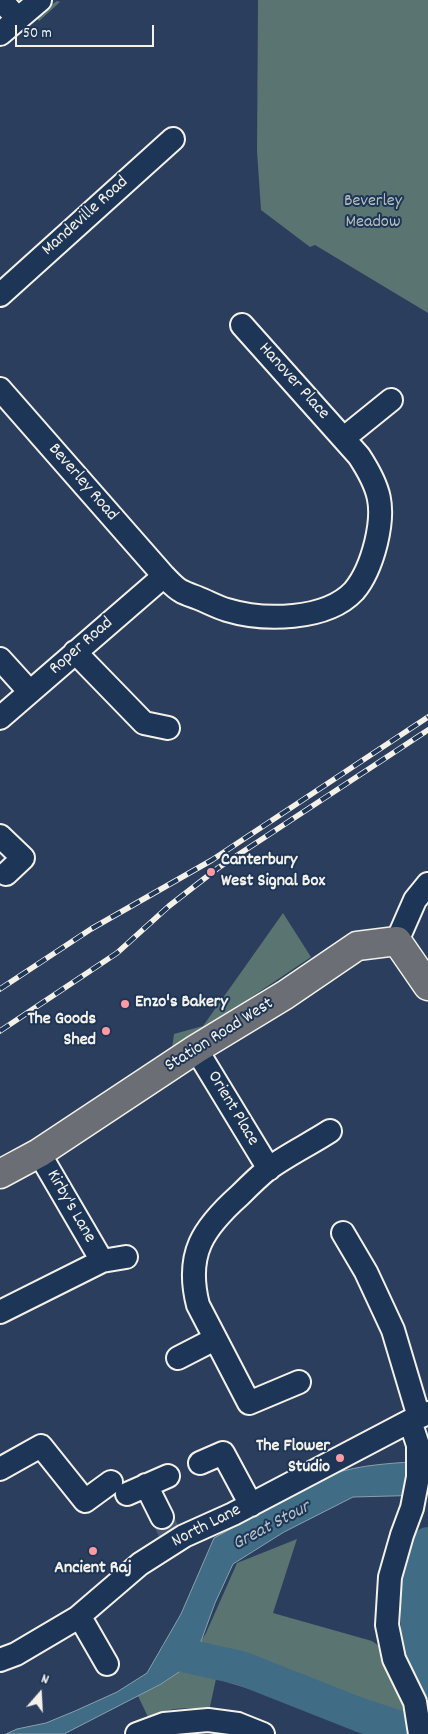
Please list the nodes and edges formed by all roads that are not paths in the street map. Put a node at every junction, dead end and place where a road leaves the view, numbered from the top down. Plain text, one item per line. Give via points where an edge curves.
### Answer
1 (0, 0) edge
2 (40, 0) edge
3 (18, 19) junction
4 (0, 34) edge
5 (173, 139) dead end
6 (0, 295) edge
7 (242, 325) dead end
8 (0, 389) edge
9 (390, 400) dead end
10 (344, 438) junction
11 (164, 576) junction
12 (76, 652) junction
13 (0, 659) edge
14 (30, 692) junction
15 (0, 718) edge
16 (168, 728) dead end
17 (0, 836) edge
18 (6, 874) dead end
19 (428, 884) edge
20 (397, 941) junction
21 (428, 986) edge
22 (196, 1049) junction
23 (330, 1131) dead end
24 (38, 1152) junction
25 (269, 1169) junction
26 (0, 1174) edge
27 (343, 1233) dead end
28 (126, 1257) dead end
29 (102, 1261) junction
30 (0, 1312) edge
31 (215, 1339) junction
32 (178, 1358) dead end
33 (299, 1382) dead end
34 (419, 1417) edge
35 (200, 1463) dead end
36 (0, 1469) edge
37 (168, 1476) dead end
38 (128, 1487) junction
39 (251, 1505) junction
40 (168, 1531) junction
41 (77, 1618) junction
42 (0, 1660) edge
43 (107, 1664) dead end
44 (418, 1724) edge
45 (137, 1734) edge
46 (262, 1734) edge

1 - 3 street
2 - 3 street
3 - 4 street
5 - 6 street, Mandeville Road
7 - 10 street, Hanover Place
8 - 11 street, Beverley Road
9 - 10 street
10 - 11 street, Hanover Place via 373,477 380,510 373,554 365,573 354,590 340,602 305,614 251,615 227,610 180,591
11 - 12 street, Roper Road
12 - 14 street, Roper Road
12 - 16 street via 144,723
13 - 14 street
14 - 15 street, Roper Road
17 - 18 street via 23,858
19 - 20 street via 415,900
20 - 21 main road
20 - 22 main road, Station Road West via 357,946
22 - 24 main road, Station Road West
22 - 25 street, Orient Place
23 - 25 street
24 - 26 main road, Station Road West
24 - 29 street, Kirby's Lane
25 - 31 street via 219,1213 198,1250 194,1264 194,1289 198,1305
27 - 34 street via 366,1272 393,1330
28 - 29 street, Kirby's Lane
29 - 30 street, Kirby's Lane
31 - 32 street
31 - 33 street via 249,1403
34 - 39 street, North Lane
34 - 44 street via 418,1476 390,1577 387,1625 394,1659 415,1702
35 - 39 street via 223,1453
36 - 38 street via 41,1446 85,1501
37 - 38 street
38 - 40 street
39 - 40 street, North Lane via 184,1536
40 - 41 street, North Lane via 140,1564
41 - 42 street, North Lane
41 - 43 street via 84,1624
45 - 46 street via 164,1724 208,1720 238,1724

